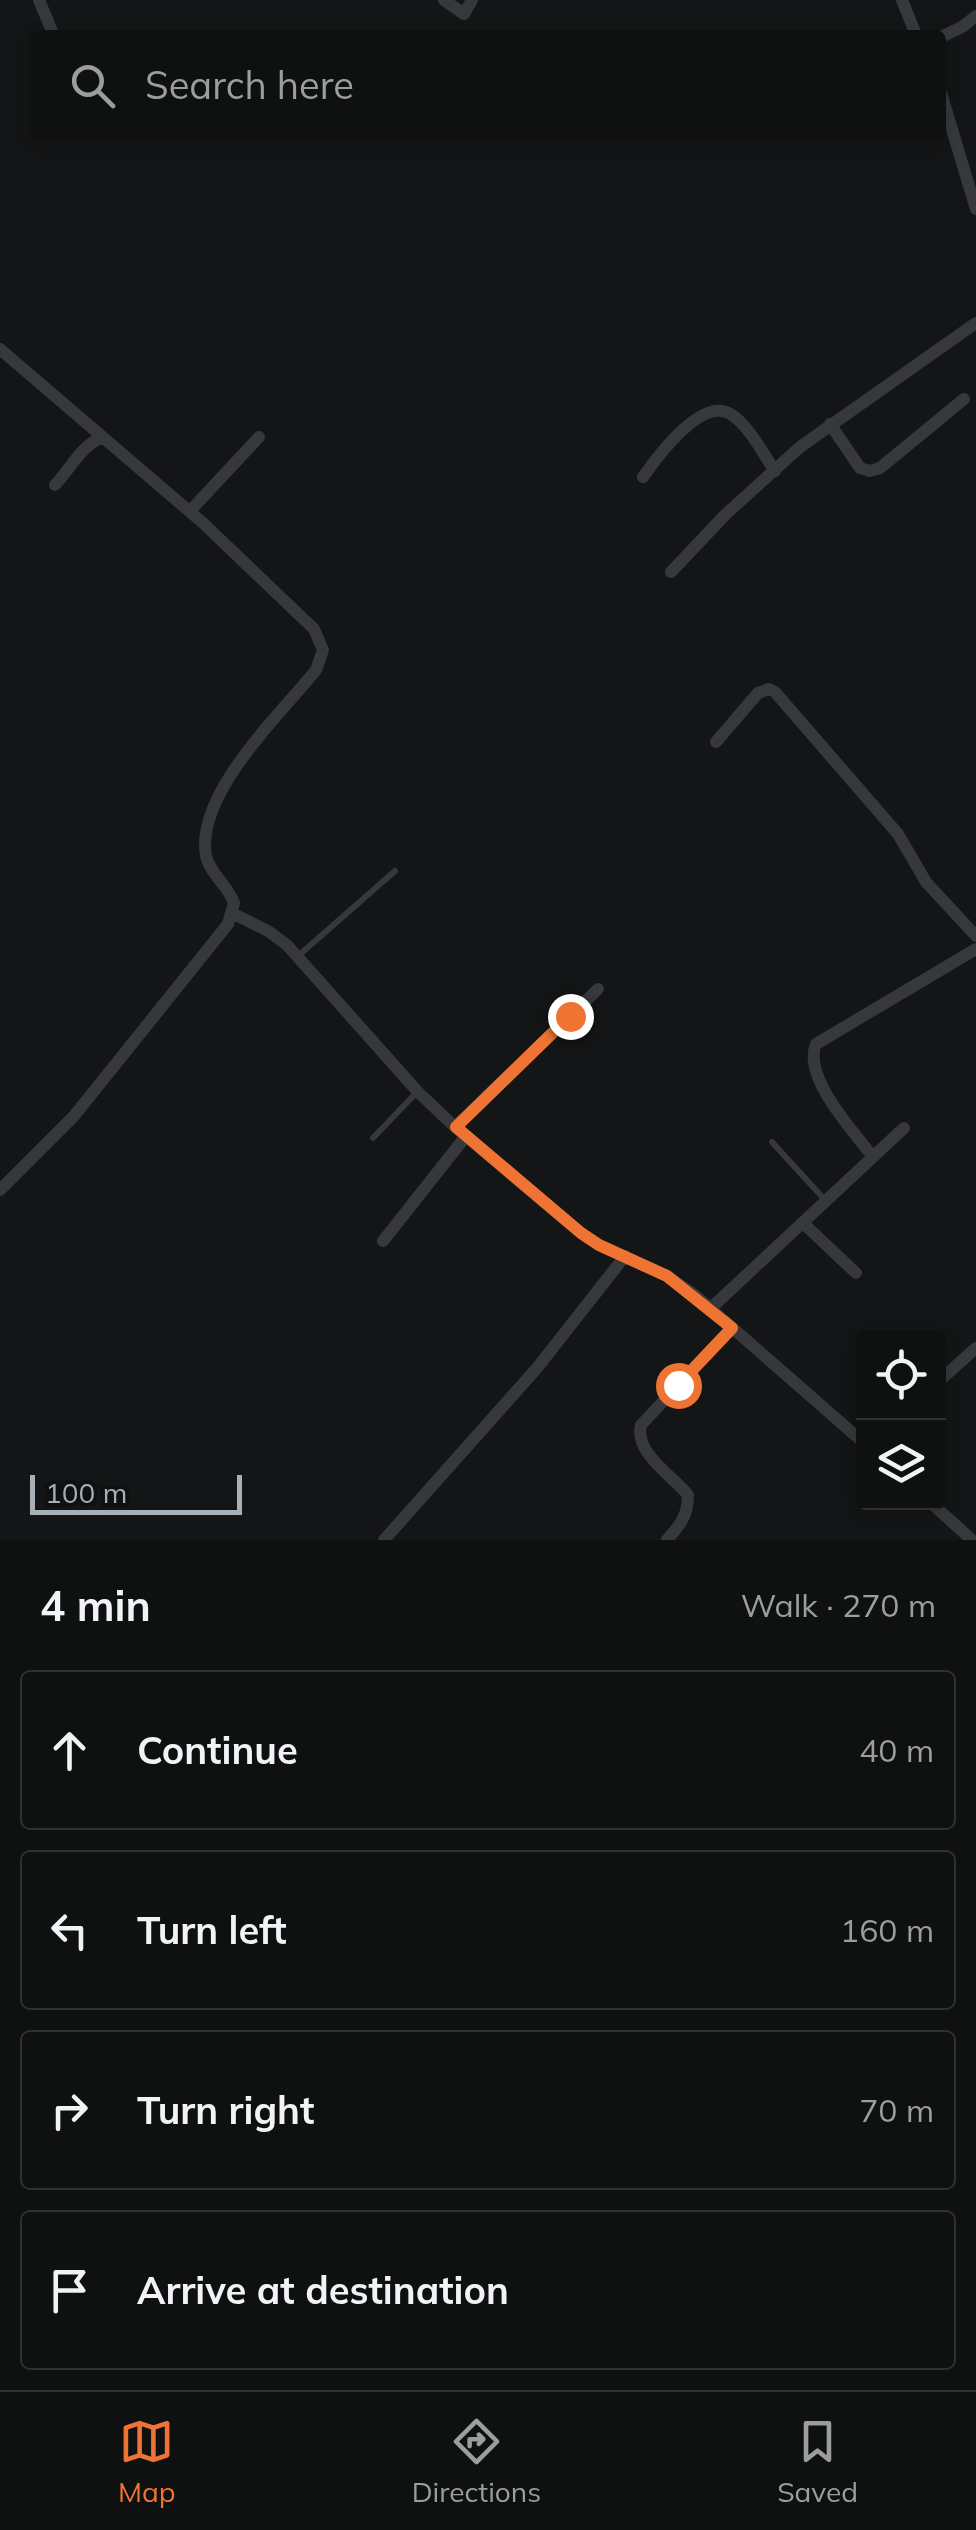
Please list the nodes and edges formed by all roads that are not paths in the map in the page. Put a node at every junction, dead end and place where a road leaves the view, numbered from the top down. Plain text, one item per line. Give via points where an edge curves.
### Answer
1 (39, 0) edge
2 (444, 0) edge
3 (472, 0) edge
4 (902, 0) edge
5 (976, 16) edge
6 (52, 30) edge
7 (914, 30) edge
8 (946, 35) edge
9 (946, 110) edge
10 (976, 209) edge
11 (976, 323) edge
12 (0, 350) edge
13 (964, 399) dead end
14 (830, 424) junction
15 (102, 436) junction
16 (259, 437) dead end
17 (775, 471) junction
18 (643, 477) dead end
19 (55, 484) dead end
20 (190, 512) junction
21 (671, 572) dead end
22 (716, 742) dead end
23 (395, 871) dead end
24 (232, 913) junction
25 (976, 936) edge
26 (976, 949) edge
27 (297, 956) junction
28 (598, 989) dead end
29 (418, 1092) junction
30 (904, 1128) dead end
31 (461, 1131) junction
32 (373, 1138) dead end
33 (772, 1142) dead end
34 (872, 1157) junction
35 (0, 1190) edge
36 (826, 1201) junction
37 (802, 1223) junction
38 (384, 1241) dead end
39 (626, 1256) junction
40 (856, 1272) dead end
41 (710, 1309) junction
42 (732, 1328) junction
43 (976, 1348) edge
44 (946, 1375) edge
45 (856, 1435) edge
46 (939, 1510) edge
47 (384, 1540) edge
48 (667, 1540) edge
49 (972, 1540) edge

1 - 6 street
2 - 3 street via 464,14
4 - 7 street
5 - 8 street
9 - 10 street
11 - 14 street
12 - 15 street
13 - 14 street via 870,470 860,468
14 - 17 street
15 - 19 street via 83,447
15 - 20 street
16 - 20 street
17 - 18 street via 723,410 678,433
17 - 21 street
20 - 24 street via 314,629 323,650 316,670 231,774 212,810 206,857 230,893
22 - 25 street via 758,693 775,692
23 - 27 lane
24 - 27 street
24 - 35 street via 210,950 74,1116
26 - 34 street via 812,1052 824,1093
27 - 29 street
28 - 31 street
29 - 31 street
29 - 32 lane
30 - 34 street
31 - 38 street
31 - 39 street via 581,1233
33 - 36 lane
34 - 36 street
36 - 37 street
37 - 40 street
37 - 41 street
39 - 41 street
39 - 47 street
41 - 42 street
42 - 45 street
42 - 48 street via 641,1426 642,1448 688,1495 684,1522
43 - 44 street
46 - 49 street

